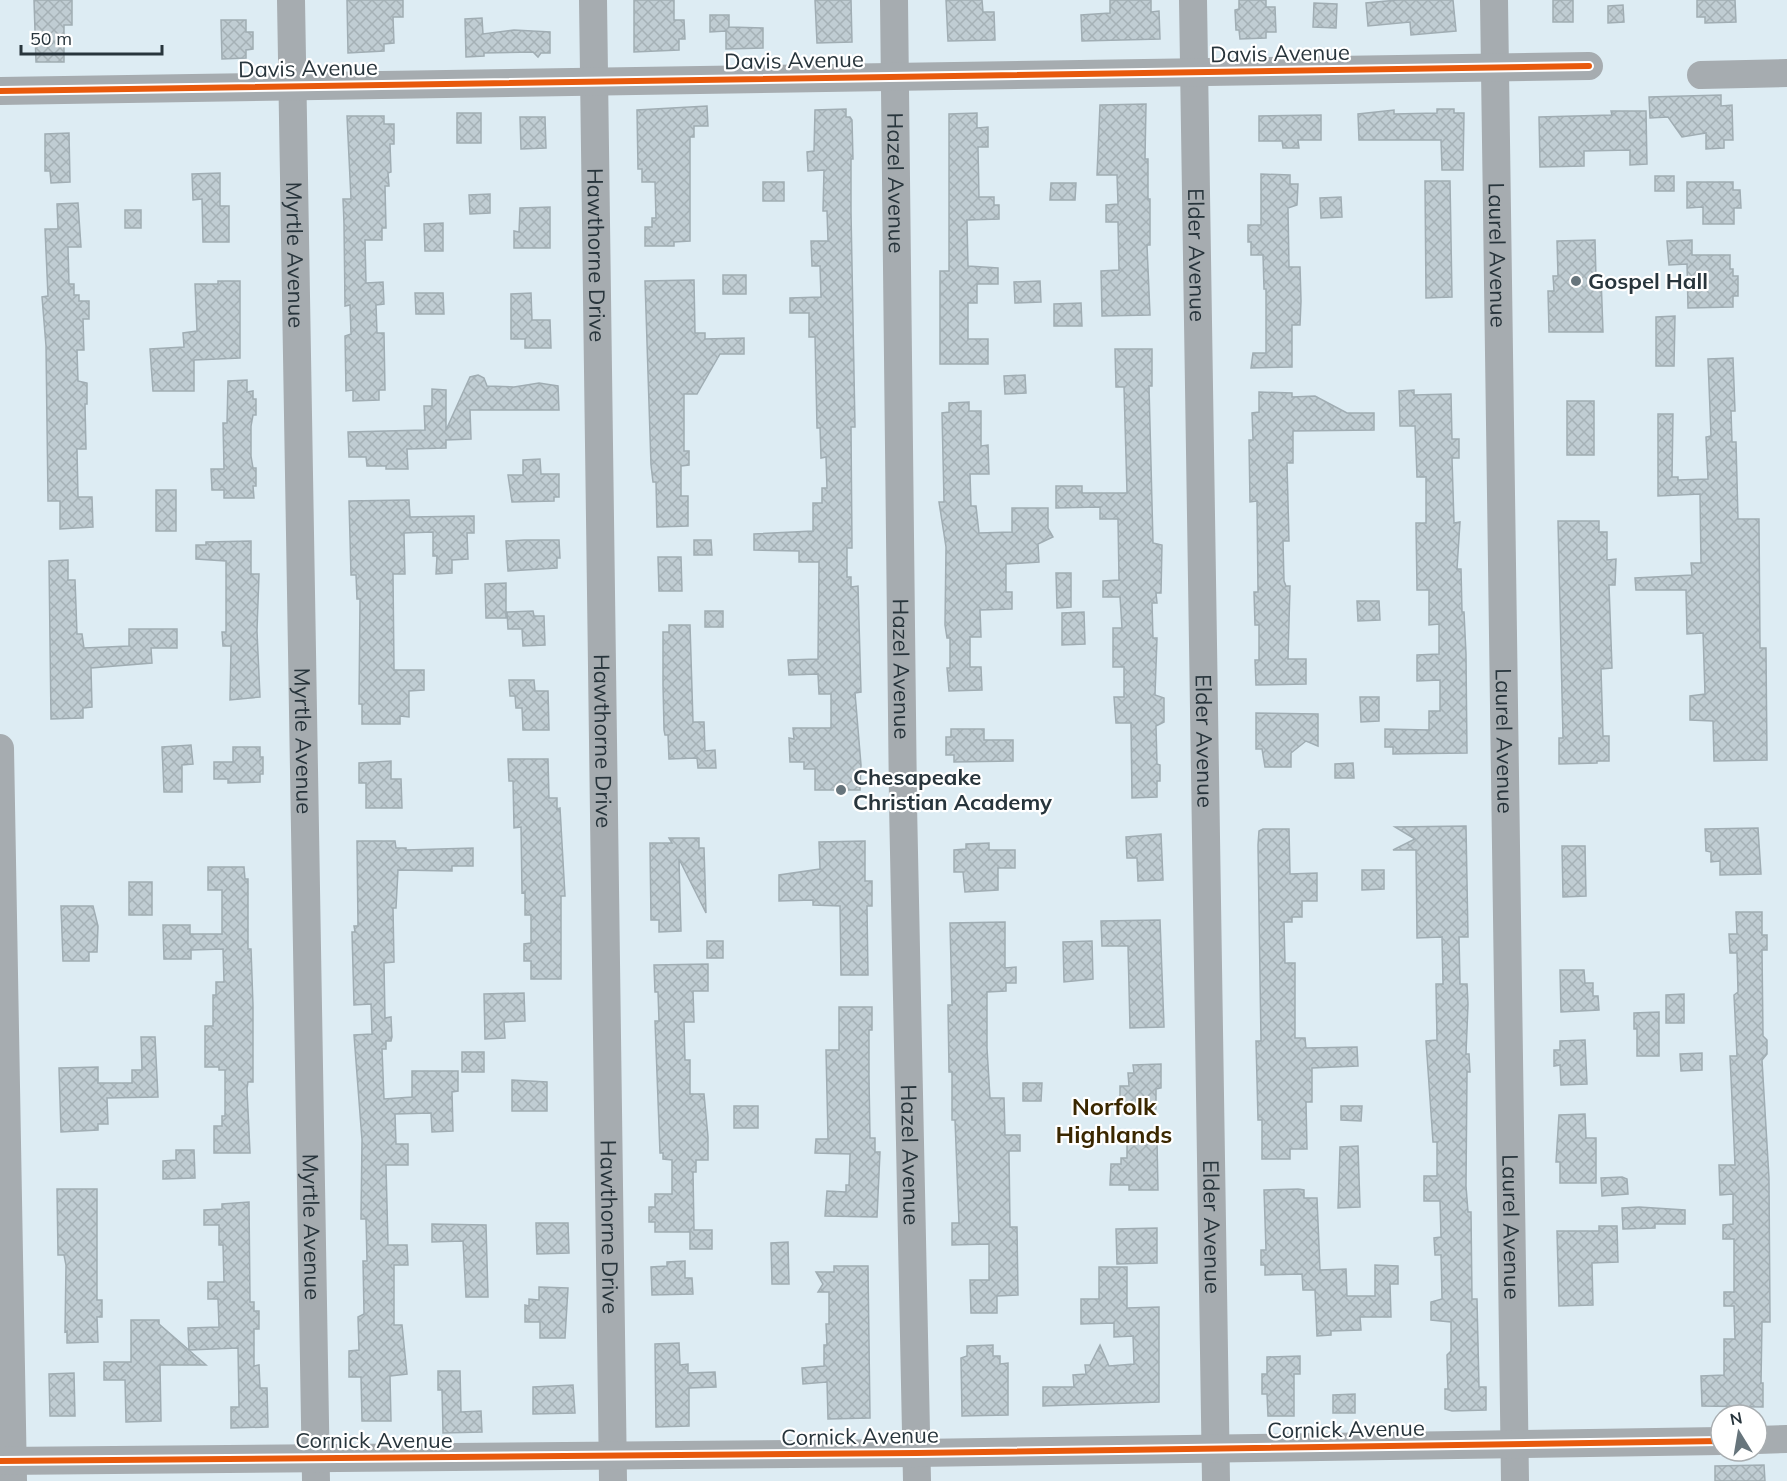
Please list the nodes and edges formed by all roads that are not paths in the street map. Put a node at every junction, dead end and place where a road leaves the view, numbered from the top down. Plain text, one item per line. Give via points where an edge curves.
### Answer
1 (291, 0) edge
2 (593, 0) edge
3 (894, 0) edge
4 (1193, 0) edge
5 (1494, 0) edge
6 (1589, 66) dead end
7 (1495, 67) junction
8 (1194, 72) junction
9 (1787, 73) edge
10 (1701, 75) dead end
11 (896, 77) junction
12 (594, 82) junction
13 (292, 86) junction
14 (0, 91) edge
15 (0, 748) edge
16 (1787, 1439) edge
17 (1769, 1440) edge
18 (1709, 1441) edge
19 (1515, 1445) junction
20 (1215, 1448) junction
21 (9, 1467) edge
22 (916, 1467) edge
23 (612, 1469) edge
24 (316, 1470) edge
25 (1215, 1481) edge
26 (1515, 1481) edge

1 - 13 street, Myrtle Avenue
2 - 12 street, Hawthorne Drive
3 - 11 street, Hazel Avenue
4 - 8 street, Elder Avenue
5 - 7 street, Laurel Avenue
6 - 7 street, Davis Avenue
7 - 8 street, Davis Avenue
7 - 19 street, Laurel Avenue
8 - 11 street, Davis Avenue
8 - 20 street, Elder Avenue
9 - 10 street
11 - 12 street, Davis Avenue
11 - 22 street, Hazel Avenue via 903,804
12 - 13 street, Davis Avenue
12 - 23 street, Hawthorne Drive
13 - 14 street, Davis Avenue
13 - 24 street, Myrtle Avenue
15 - 21 street
16 - 17 street
18 - 19 street, Cornick Avenue
19 - 20 street, Cornick Avenue
19 - 26 street, Laurel Avenue
20 - 22 street, Cornick Avenue
20 - 25 street, Elder Avenue
21 - 24 street, Cornick Avenue
22 - 23 street, Cornick Avenue
23 - 24 street, Cornick Avenue

